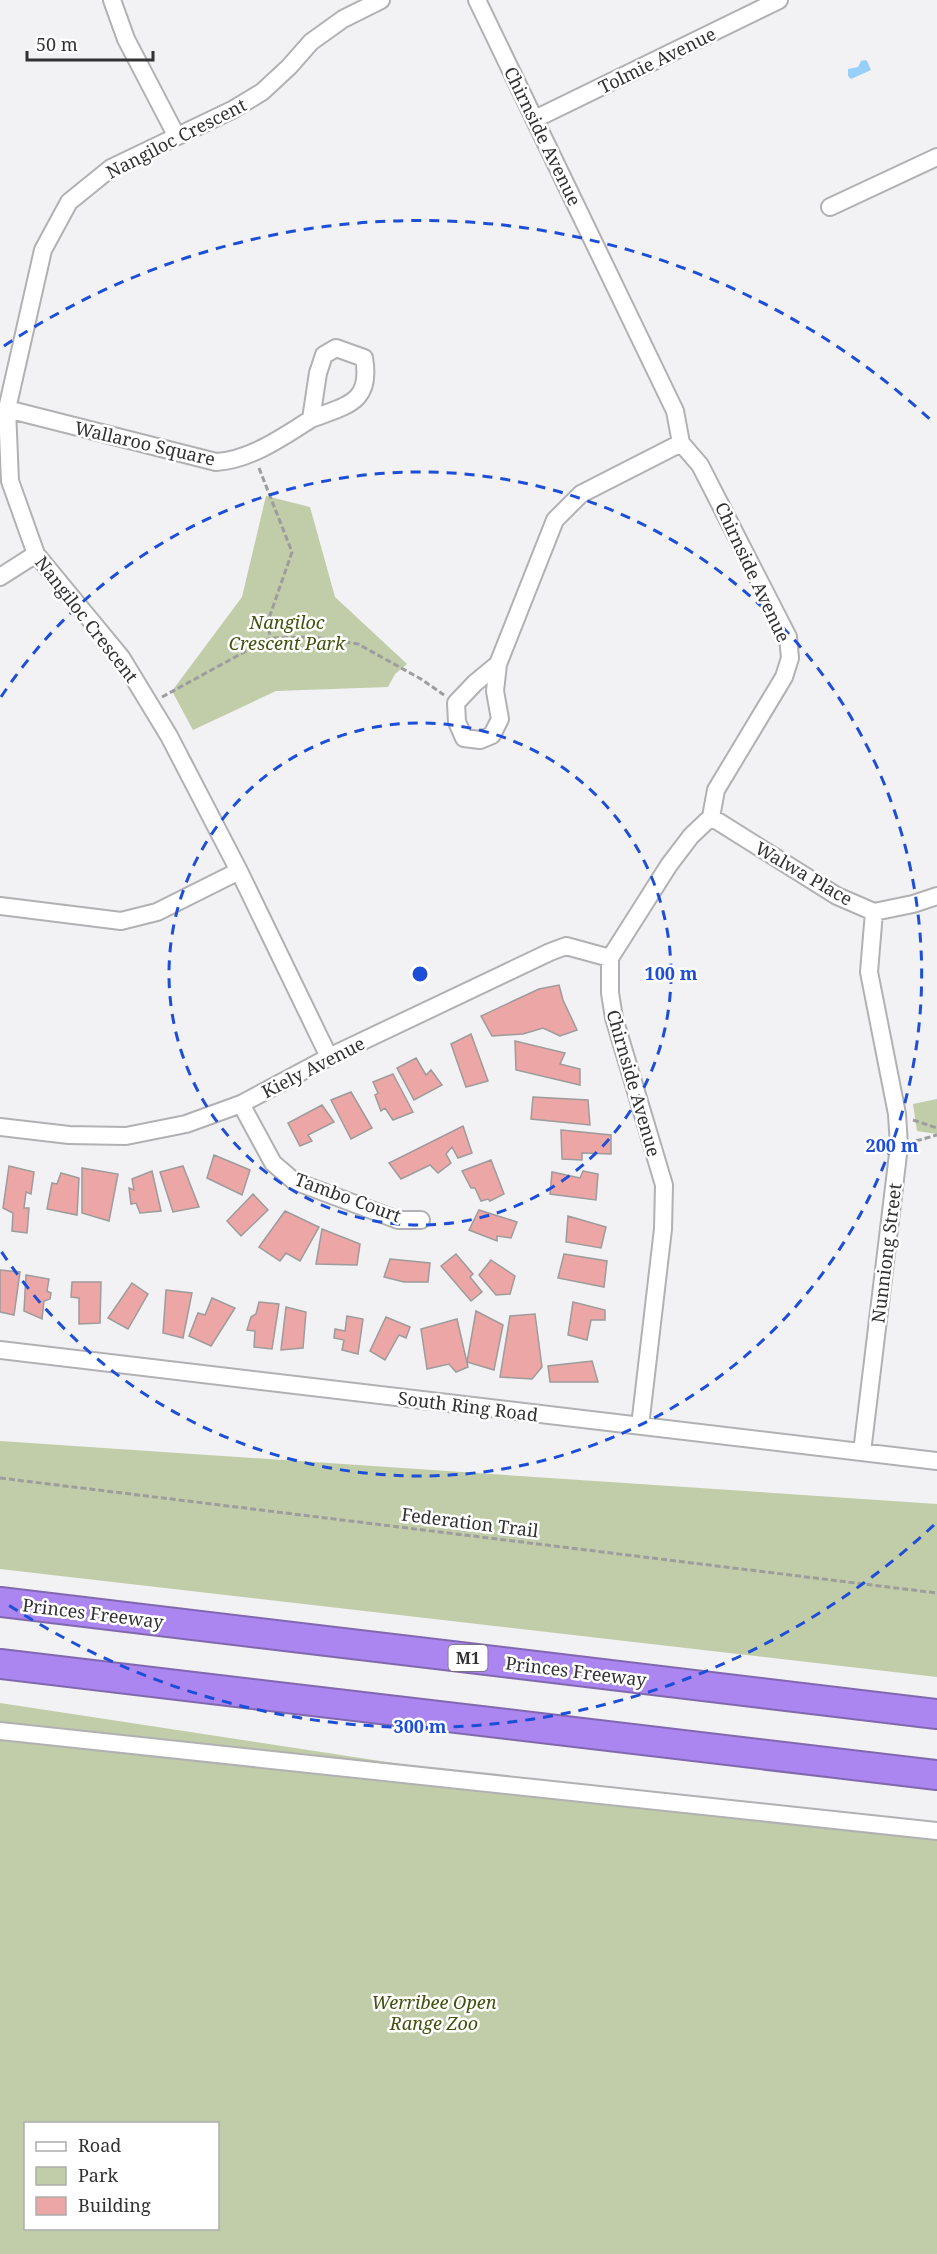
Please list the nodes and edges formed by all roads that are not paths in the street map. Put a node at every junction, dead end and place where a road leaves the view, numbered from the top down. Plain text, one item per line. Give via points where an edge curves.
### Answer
1 (112, 0) edge
2 (381, 0) edge
3 (477, 0) edge
4 (779, 0) edge
5 (535, 119) junction
6 (176, 135) junction
7 (937, 157) edge
8 (830, 207) dead end
9 (6, 409) junction
10 (311, 418) dead end
11 (681, 442) junction
12 (36, 554) junction
13 (0, 577) edge
14 (498, 664) junction
15 (711, 817) junction
16 (239, 871) junction
17 (937, 896) edge
18 (0, 906) edge
19 (874, 912) junction
20 (610, 958) junction
21 (329, 1057) junction
22 (242, 1104) junction
23 (0, 1127) edge
24 (421, 1220) dead end
25 (0, 1350) edge
26 (640, 1426) junction
27 (862, 1452) junction
28 (937, 1461) edge
29 (0, 1602) edge
30 (0, 1664) edge
31 (937, 1714) edge
32 (0, 1731) edge
33 (937, 1775) edge
34 (937, 1831) edge

1 - 6 street via 126,39
2 - 6 street, Nangiloc Crescent via 310,42 262,92
3 - 5 street, Chirnside Avenue
4 - 5 street, Tolmie Avenue
5 - 11 street, Chirnside Avenue via 675,411
6 - 9 street, Nangiloc Crescent via 111,168 69,202 43,250
7 - 8 street
9 - 10 street, Wallaroo Square via 216,462 233,461 253,452
9 - 12 street, Nangiloc Crescent via 10,481
11 - 14 street via 581,494 555,520
11 - 15 street, Chirnside Avenue via 706,475 788,637 790,658 784,677 716,790
12 - 13 street
12 - 16 street, Nangiloc Crescent via 122,657
14 - 14 street via 456,703 456,722 464,738 480,740 492,735 500,719 495,691
15 - 19 street, Walwa Place via 837,896
15 - 20 street via 669,865
16 - 18 street via 157,912 121,921
16 - 21 street, Nangiloc Crescent
17 - 19 street, Walwa Place
19 - 27 street, Nunniong Street via 870,972 897,1114 898,1146
20 - 21 street, Kiely Avenue via 566,946
20 - 26 street, Chirnside Avenue via 614,1018 664,1185 663,1229
21 - 22 street, Kiely Avenue
22 - 23 street, Kiely Avenue via 186,1125 126,1136 69,1135
22 - 24 street, Tambo Court via 273,1163 294,1181 398,1220
25 - 26 street, South Ring Road
26 - 27 street, South Ring Road
27 - 28 street, South Ring Road
29 - 31 highway, Princes Freeway / M1
30 - 33 highway
32 - 34 street

